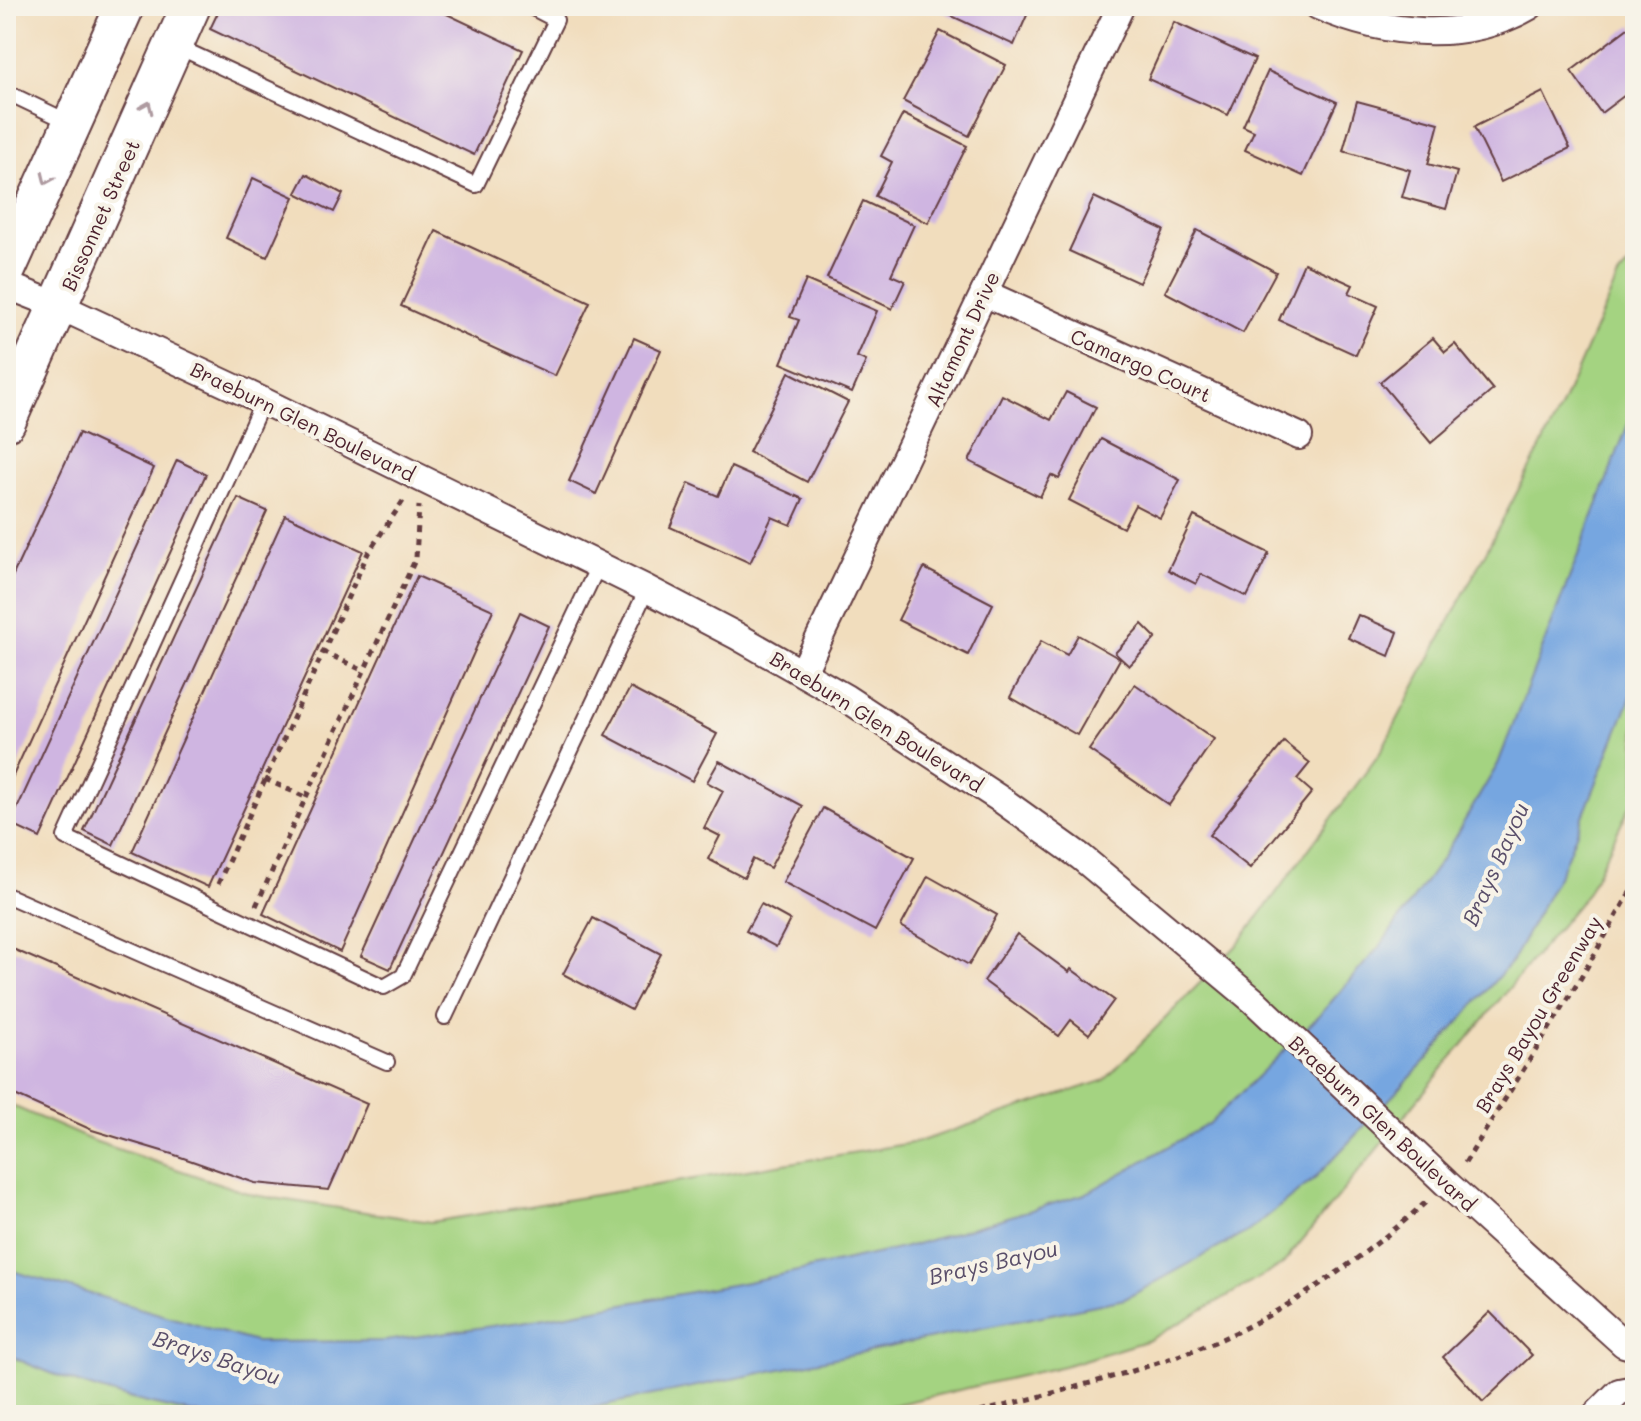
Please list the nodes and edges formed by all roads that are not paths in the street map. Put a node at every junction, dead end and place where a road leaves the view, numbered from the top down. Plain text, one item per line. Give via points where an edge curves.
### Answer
1 (125, 6) edge
2 (191, 6) edge
3 (529, 6) edge
4 (1121, 6) edge
5 (1318, 6) edge
6 (1530, 6) edge
7 (174, 45) junction
8 (6, 92) edge
9 (71, 123) junction
10 (6, 270) edge
11 (6, 285) edge
12 (984, 293) junction
13 (59, 306) junction
14 (263, 401) junction
15 (6, 422) edge
16 (1299, 436) dead end
17 (599, 564) junction
18 (647, 589) junction
19 (803, 672) junction
20 (6, 895) edge
21 (445, 1017) dead end
22 (387, 1062) dead end
23 (1629, 1345) edge
24 (1627, 1390) edge
25 (1596, 1415) edge

1 - 9 main road
2 - 7 main road, Bissonnet Street
3 - 7 lane via 556,20 476,185
4 - 12 street, Altamont Drive
5 - 6 street via 1418,33 1467,29
13 -> 7 main road, Bissonnet Street
8 - 9 lane
9 -> 10 main road
11 - 13 street, Braeburn Glen Boulevard
12 - 16 street, Camargo Court
12 - 19 street, Altamont Drive
13 - 14 street, Braeburn Glen Boulevard
13 - 15 main road, Bissonnet Street
14 - 17 street, Braeburn Glen Boulevard
14 - 17 lane via 65,837 384,987 403,976
17 - 18 street, Braeburn Glen Boulevard
18 - 19 street, Braeburn Glen Boulevard
18 - 21 lane
19 - 23 street, Braeburn Glen Boulevard via 1081,857 1254,1001 1430,1168
20 - 22 lane
24 - 25 street

